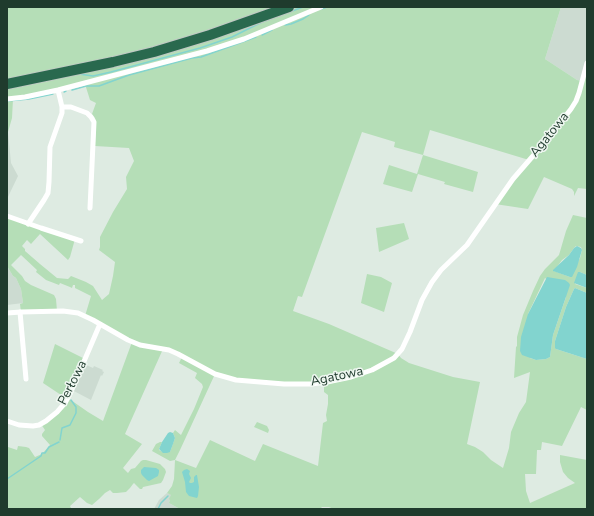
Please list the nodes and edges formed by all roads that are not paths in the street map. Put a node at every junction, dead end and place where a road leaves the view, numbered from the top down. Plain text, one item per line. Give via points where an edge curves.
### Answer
1 (289, 7) edge
2 (321, 7) edge
3 (587, 63) edge
4 (7, 84) edge
5 (58, 90) junction
6 (7, 99) edge
7 (62, 107) junction
8 (90, 208) dead end
9 (7, 216) edge
10 (28, 224) junction
11 (81, 241) dead end
12 (20, 312) junction
13 (7, 314) edge
14 (100, 324) junction
15 (26, 379) dead end
16 (7, 421) edge

1 - 4 highway via 154,52
2 - 5 street via 213,50
3 - 14 street, Agatowa via 579,93 571,109 513,179 467,245 434,279 424,296 402,349 394,358 382,365 350,377 318,383 242,381 215,374 168,350 131,342
5 - 6 street
5 - 7 street
7 - 8 street via 73,107 89,114 93,120
7 - 10 street via 50,147 47,194
9 - 10 street
10 - 11 street
12 - 13 street, Agatowa
12 - 14 street, Agatowa via 70,311
12 - 15 street
14 - 16 street, Perłowa via 72,390 57,412 46,421 33,426

